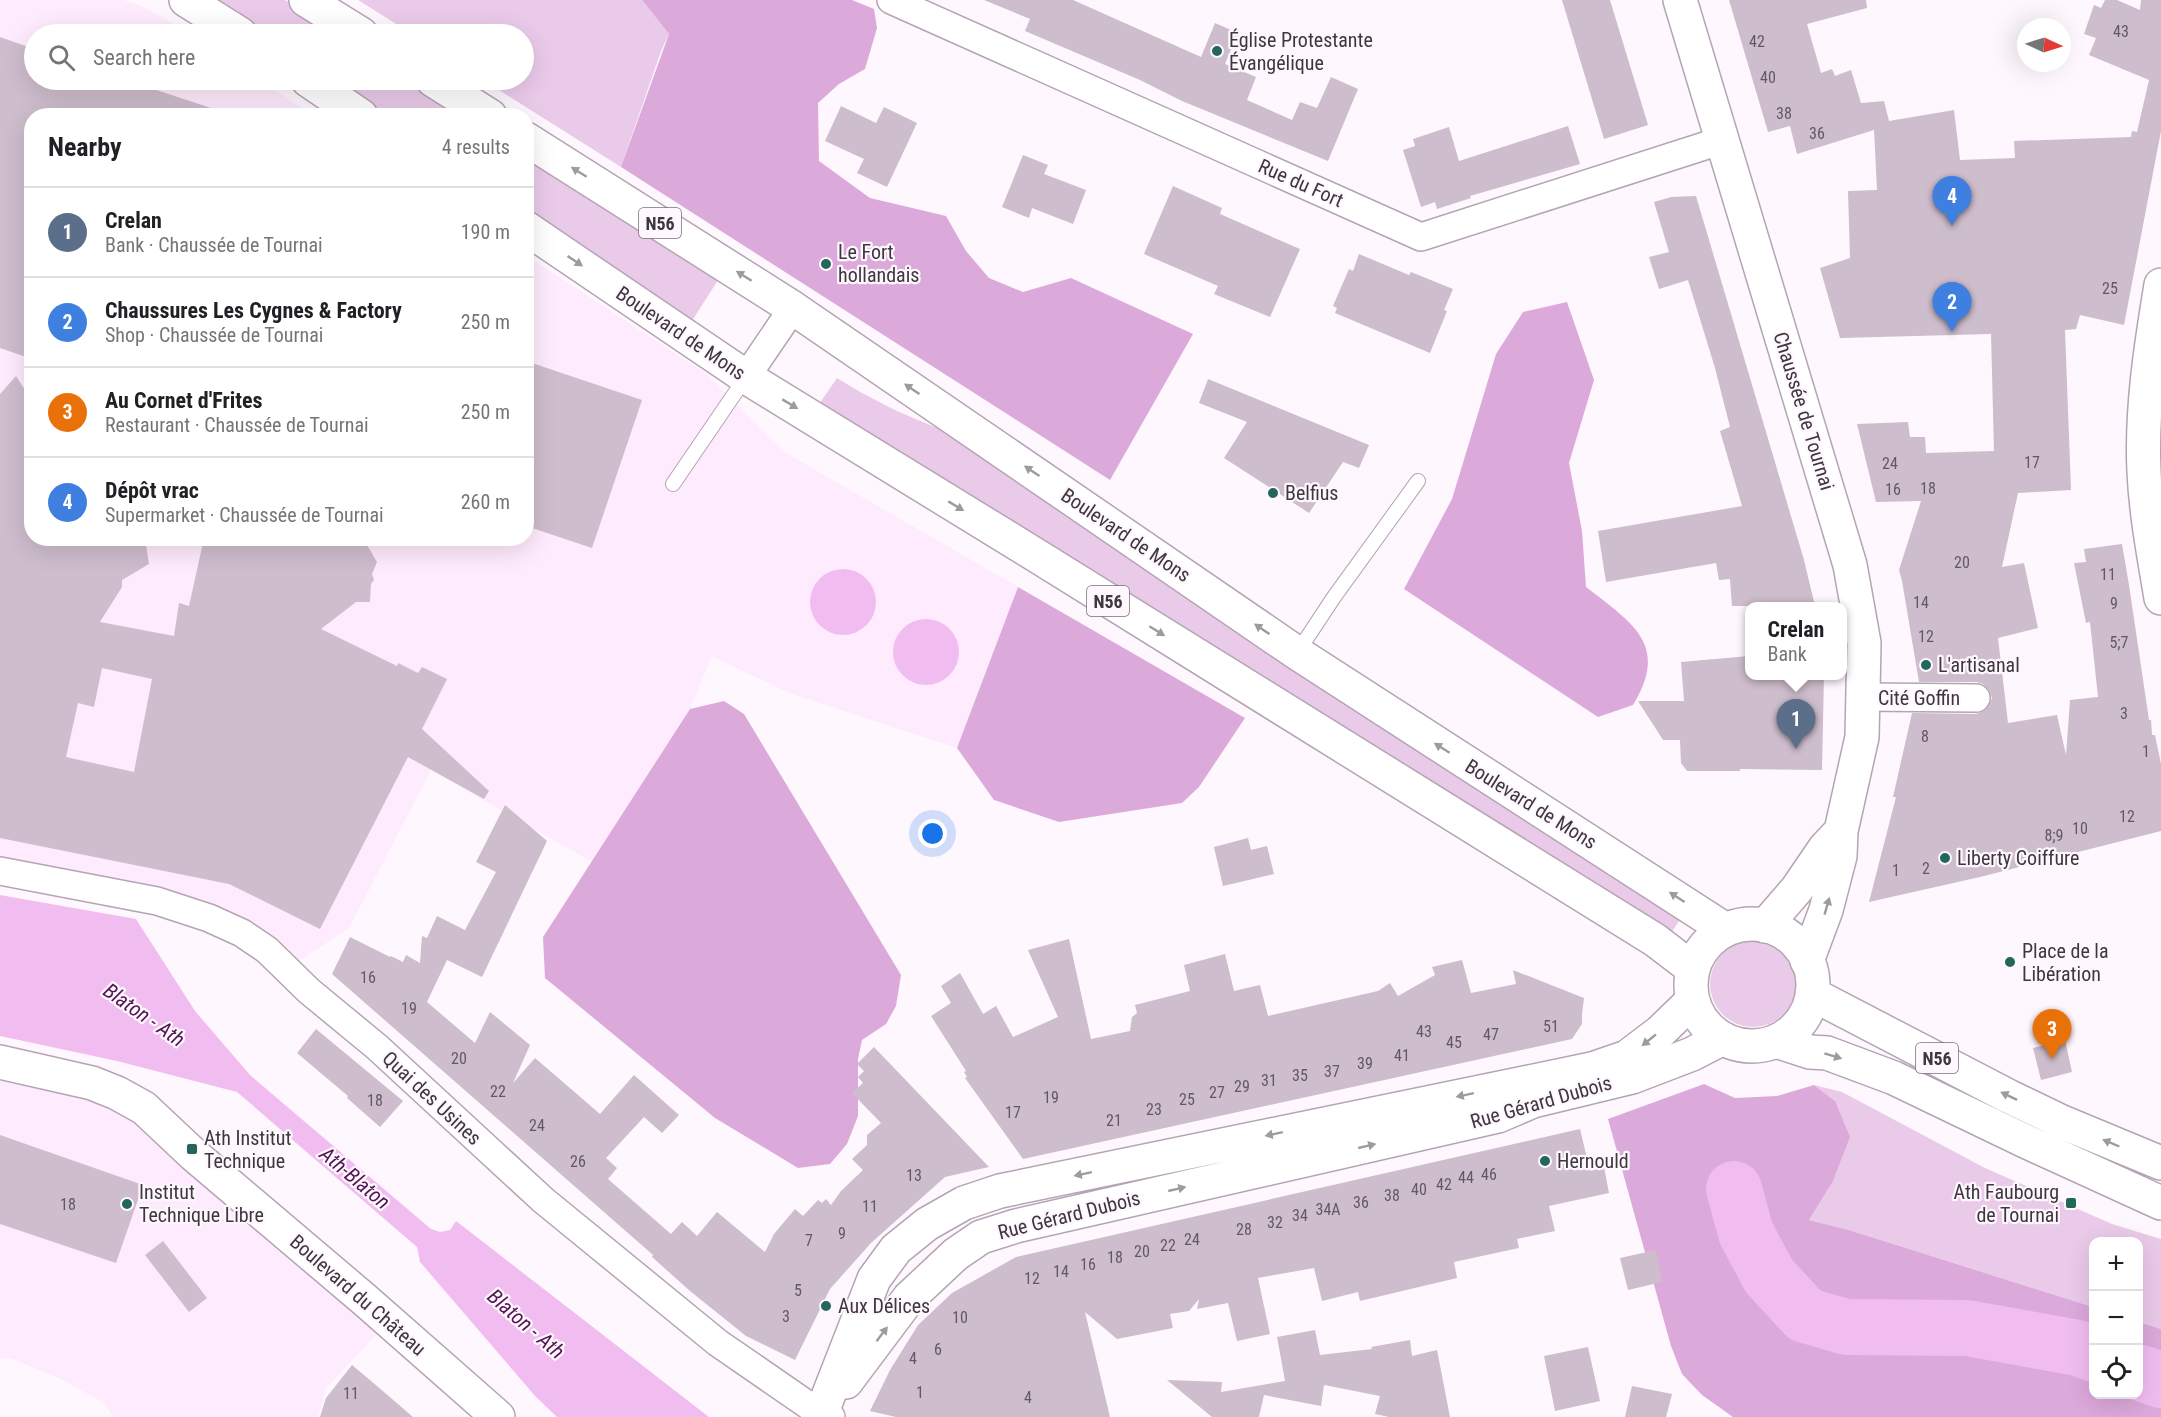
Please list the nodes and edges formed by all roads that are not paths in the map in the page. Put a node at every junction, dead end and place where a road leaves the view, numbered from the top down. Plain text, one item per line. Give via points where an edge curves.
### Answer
1 (186, 0) edge
2 (306, 0) edge
3 (891, 0) edge
4 (1680, 0) edge
5 (224, 24) edge
6 (345, 24) edge
7 (323, 90) edge
8 (449, 90) edge
9 (349, 108) edge
10 (477, 108) edge
11 (1723, 140) junction
12 (534, 144) edge
13 (534, 233) edge
14 (2161, 285) edge
15 (793, 308) junction
16 (746, 377) junction
17 (1418, 481) dead end
18 (674, 484) dead end
19 (2161, 598) edge
20 (1297, 653) junction
21 (1863, 698) junction
22 (1976, 698) dead end
23 (1841, 831) junction
24 (0, 871) edge
25 (1765, 926) junction
26 (1726, 930) junction
27 (1808, 961) junction
28 (1692, 985) junction
29 (1812, 994) junction
30 (1721, 1039) junction
31 (1776, 1041) junction
32 (0, 1062) edge
33 (2064, 1158) junction
34 (2161, 1163) edge
35 (2161, 1188) edge
36 (2161, 1203) edge
37 (824, 1416) edge
38 (498, 1417) edge

1 - 5 main road
2 - 6 main road
3 - 11 street, Rue du Fort via 1421,237
4 - 11 main road, Chaussée de Tournai
7 - 9 main road
8 - 10 main road
11 - 21 main road, Chaussée de Tournai via 1850,565 1864,643
15 -> 12 main road, Boulevard de Mons / N56
13 -> 16 main road, Boulevard de Mons / N56
14 - 19 main road via 2151,344 2144,471
15 - 16 street
20 -> 15 main road, Boulevard de Mons / N56
16 - 18 lane
16 -> 28 main road, Boulevard de Mons / N56 via 1655,940
17 - 20 lane
26 -> 20 main road, Boulevard de Mons / N56
21 - 22 street, Cité Goffin
21 - 23 main road, Chaussée de Tournai via 1862,737
23 - 25 main road, Chaussée de Tournai
27 -> 23 main road, Chaussée de Tournai via 1840,856
24 - 37 street, Quai des Usines via 157,901 242,933 267,950 377,1047 543,1200 718,1343
25 - 26 main road
25 - 27 main road via 1791,938
26 - 28 main road via 1705,946
27 - 29 main road
28 - 30 main road via 1703,1023
28 -> 37 main road, Rue Gérard Dubois via 1654,1037 1627,1057 1592,1069 1000,1191 964,1203 927,1224 896,1249 874,1279
29 - 31 main road via 1794,1030
34 -> 29 main road, N56 via 2008,1096
30 - 31 main road via 1758,1046
37 -> 30 main road, Rue Gérard Dubois via 909,1298 956,1254 981,1237 1498,1116 1533,1101 1632,1077
31 -> 33 main road, N56 via 1827,1053 1894,1078
32 - 38 main road, Boulevard du Château via 92,1083 144,1108
33 - 35 main road
33 - 36 main road, N56

